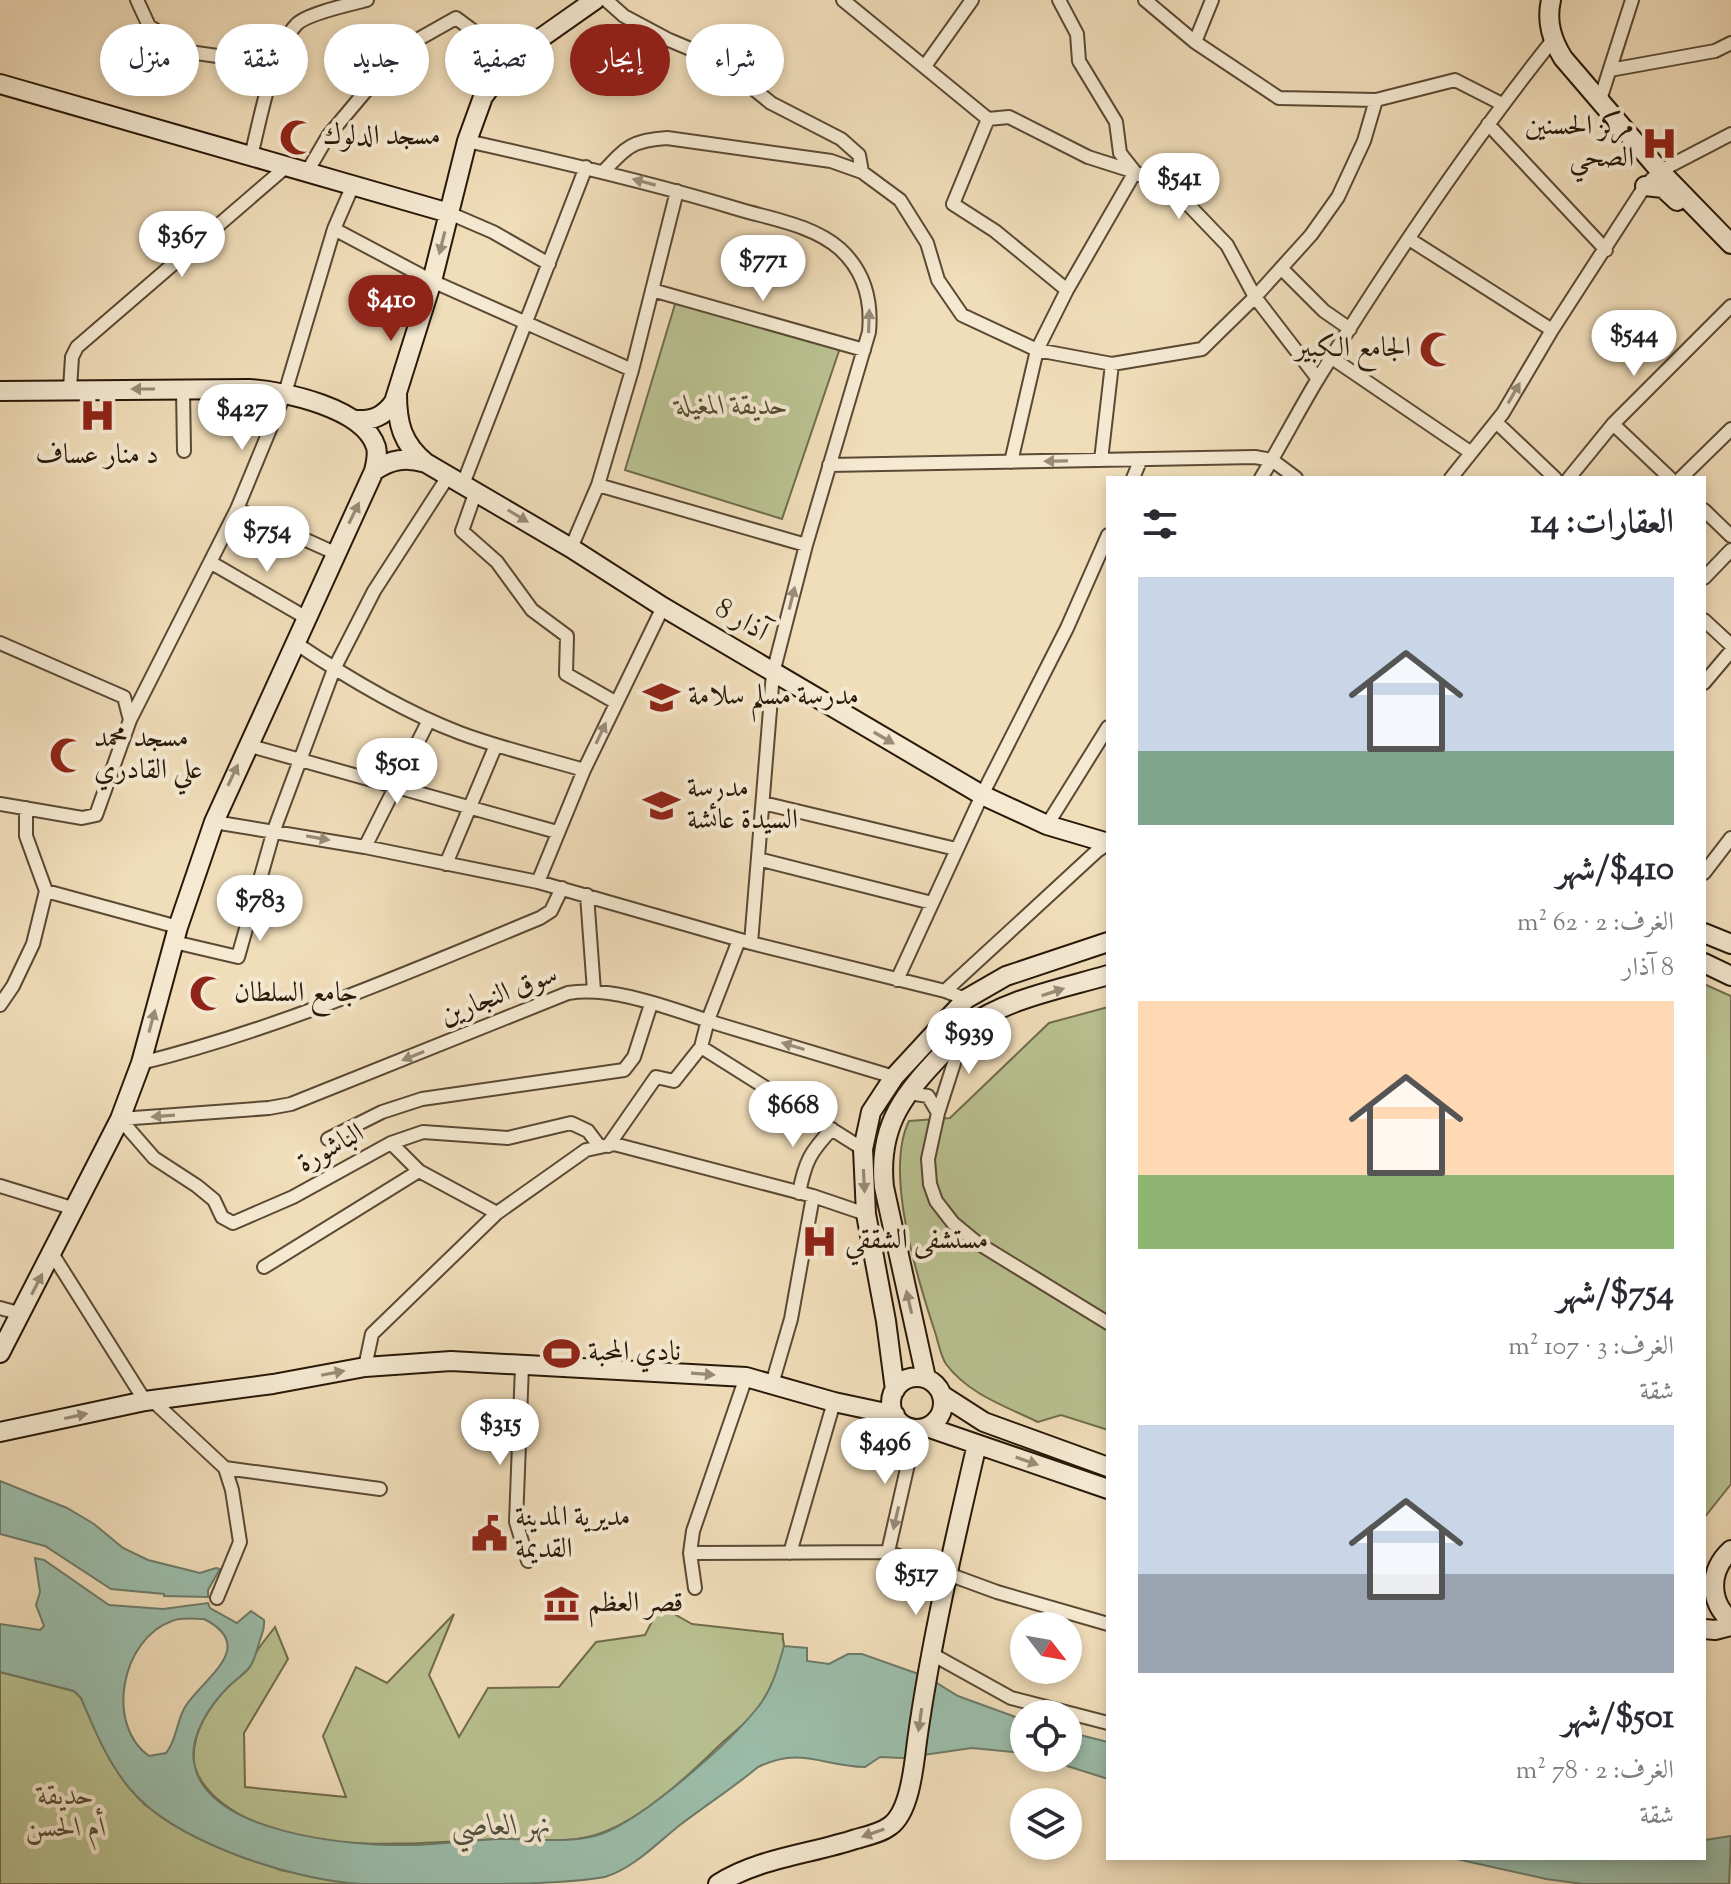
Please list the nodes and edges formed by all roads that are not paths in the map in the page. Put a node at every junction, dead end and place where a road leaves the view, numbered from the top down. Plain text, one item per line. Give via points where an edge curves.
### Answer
1 (137, 0) edge
2 (367, 0) edge
3 (843, 0) edge
4 (972, 0) edge
5 (1059, 0) edge
6 (1145, 0) edge
7 (1212, 0) edge
8 (1551, 0) edge
9 (1632, 0) edge
10 (593, 1) edge
11 (860, 5) edge
12 (296, 24) edge
13 (445, 24) edge
14 (445, 24) edge
15 (464, 24) edge
16 (554, 29) edge
17 (1552, 41) junction
18 (1195, 42) junction
19 (1731, 43) edge
20 (215, 56) edge
21 (925, 66) junction
22 (1610, 70) junction
23 (0, 84) edge
24 (267, 96) edge
25 (484, 96) edge
26 (1376, 100) junction
27 (1599, 103) junction
28 (1502, 104) junction
29 (988, 119) junction
30 (1488, 124) junction
31 (1731, 134) edge
32 (467, 141) junction
33 (251, 156) junction
34 (287, 166) junction
35 (586, 167) junction
36 (604, 171) junction
37 (1660, 171) junction
38 (307, 172) junction
39 (862, 172) junction
40 (1135, 172) junction
41 (353, 185) junction
42 (1645, 186) junction
43 (677, 191) junction
44 (449, 213) junction
45 (334, 229) junction
46 (1409, 239) junction
47 (1731, 244) edge
48 (1606, 250) junction
49 (1731, 256) edge
50 (549, 264) junction
51 (1281, 268) junction
52 (432, 281) junction
53 (652, 290) junction
54 (1067, 290) junction
55 (1255, 297) junction
56 (1731, 306) edge
57 (526, 322) junction
58 (1350, 329) junction
59 (1552, 330) junction
60 (864, 350) junction
61 (1037, 350) junction
62 (1332, 358) junction
63 (1112, 364) junction
64 (632, 370) junction
65 (1318, 379) junction
66 (70, 389) junction
67 (183, 390) junction
68 (0, 391) edge
69 (285, 393) junction
70 (397, 394) junction
71 (356, 420) junction
72 (1496, 422) junction
73 (1613, 424) junction
74 (1731, 429) edge
75 (184, 451) dead end
76 (1470, 452) junction
77 (1141, 459) junction
78 (1101, 460) junction
79 (1272, 460) junction
80 (1011, 462) junction
81 (426, 463) junction
82 (829, 465) junction
83 (374, 471) junction
84 (1134, 476) edge
85 (1262, 476) edge
86 (1293, 476) edge
87 (1452, 476) edge
88 (1553, 476) edge
89 (1571, 476) edge
90 (1668, 476) edge
91 (1683, 476) edge
92 (463, 483) junction
93 (598, 485) junction
94 (237, 509) junction
95 (1706, 512) edge
96 (1731, 536) edge
97 (1106, 540) edge
98 (806, 545) junction
99 (571, 548) junction
100 (1731, 550) edge
101 (335, 553) junction
102 (210, 562) junction
103 (1706, 576) edge
104 (663, 607) junction
105 (305, 617) junction
106 (1706, 622) edge
107 (294, 642) junction
108 (0, 643) edge
109 (1731, 648) edge
110 (334, 669) junction
111 (773, 673) junction
112 (1706, 680) edge
113 (615, 702) junction
114 (130, 720) junction
115 (429, 720) junction
116 (1106, 730) edge
117 (247, 745) junction
118 (496, 745) junction
119 (301, 760) junction
120 (584, 770) junction
121 (395, 787) junction
122 (982, 795) junction
123 (763, 803) junction
124 (0, 804) edge
125 (469, 807) junction
126 (26, 808) junction
127 (214, 822) junction
128 (1047, 825) junction
129 (274, 830) junction
130 (557, 832) junction
131 (1731, 838) edge
132 (1106, 843) edge
133 (1106, 845) edge
134 (365, 847) junction
135 (956, 849) junction
136 (758, 859) junction
137 (446, 864) junction
138 (1706, 870) edge
139 (538, 882) junction
140 (562, 888) junction
141 (46, 891) junction
142 (587, 895) junction
143 (932, 903) junction
144 (1706, 934) edge
145 (176, 935) junction
146 (745, 941) junction
147 (1106, 943) edge
148 (1731, 944) edge
149 (1706, 964) edge
150 (1106, 976) edge
151 (1731, 976) edge
152 (897, 980) junction
153 (594, 991) junction
154 (945, 991) junction
155 (966, 999) junction
156 (651, 1004) junction
157 (0, 1005) edge
158 (708, 1020) junction
159 (965, 1029) junction
160 (701, 1047) junction
161 (141, 1063) junction
162 (894, 1077) junction
163 (909, 1093) junction
164 (938, 1113) junction
165 (120, 1119) junction
166 (832, 1129) junction
167 (328, 1139) dead end
168 (391, 1143) junction
169 (604, 1146) junction
170 (863, 1149) junction
171 (419, 1171) junction
172 (0, 1186) edge
173 (799, 1193) junction
174 (813, 1196) junction
175 (75, 1209) junction
176 (497, 1213) junction
177 (866, 1214) junction
178 (53, 1255) junction
179 (264, 1267) dead end
180 (0, 1308) edge
181 (22, 1314) junction
182 (1106, 1322) edge
183 (0, 1353) edge
184 (522, 1366) junction
185 (365, 1367) junction
186 (746, 1377) junction
187 (926, 1378) junction
188 (772, 1384) junction
189 (895, 1390) junction
190 (942, 1395) junction
191 (148, 1401) junction
192 (834, 1402) junction
193 (895, 1415) junction
194 (922, 1428) junction
195 (0, 1432) edge
196 (977, 1444) junction
197 (1106, 1466) edge
198 (225, 1468) junction
199 (1106, 1488) edge
200 (380, 1489) dead end
201 (1730, 1550) edge
202 (888, 1552) junction
203 (690, 1553) junction
204 (790, 1553) junction
205 (1706, 1560) edge
206 (528, 1561) dead end
207 (946, 1574) junction
208 (695, 1588) dead end
209 (217, 1598) dead end
210 (1106, 1623) edge
211 (1731, 1624) edge
212 (1706, 1629) edge
213 (929, 1660) junction
214 (1106, 1722) edge
215 (718, 1884) edge

1 - 20 street via 149,26 189,52
2 - 12 street
3 - 11 street
4 - 21 street
5 - 40 street via 1077,34 1079,61 1116,122 1120,153
6 - 18 street
7 - 18 street
8 - 17 main road
9 - 22 street
10 - 16 main road
10 - 39 street via 719,61 771,103 841,139 859,155
11 - 21 street
13 - 15 street via 456,18
14 - 38 street via 401,49 328,136
17 - 27 main road
17 - 28 street
18 - 26 street via 1279,98
19 - 22 street via 1715,51
21 - 29 street
22 - 27 street
23 - 33 main road
24 - 33 street
25 - 32 main road
26 - 28 street via 1455,80
26 - 51 street via 1338,197
27 - 37 main road
28 - 30 street
29 - 40 street via 1009,117 1088,157
29 - 54 street via 953,204
30 - 46 street
30 - 48 street
31 - 37 street
32 - 35 street
32 - 44 main road
33 - 34 main road
34 - 38 main road
34 - 66 street via 77,347
35 - 36 street
35 - 50 street
36 - 39 street via 632,144 667,138 831,161
43 -> 36 street
37 - 42 street
37 - 47 main road
38 - 41 main road
39 - 61 street via 900,200 927,243 938,280 962,315
40 - 54 street
40 - 55 street via 1181,197 1218,235
41 - 44 main road
41 - 45 street
42 - 48 street
42 - 49 main road via 1671,194
43 - 53 street
60 -> 43 street via 869,300 858,271 838,247 798,227
44 - 50 street
44 -> 52 main road
45 - 52 street
45 - 69 street
46 - 58 street
46 - 59 street
48 - 59 street
50 - 57 street
51 - 55 street
51 - 58 street
52 - 57 street
52 - 70 main road
53 - 60 street
53 - 64 street
54 - 61 street
55 - 63 street via 1202,349
55 - 65 street
56 - 73 street
57 - 64 street
57 - 92 street
58 - 62 street
72 -> 59 street
60 - 82 street
61 - 63 street
61 - 80 street
62 - 65 street
62 - 76 street
63 - 78 street
64 - 93 street
65 - 79 street
67 -> 66 main road
66 - 68 main road
67 - 69 main road
67 - 75 street
69 - 71 main road
69 - 94 street
70 - 71 main road via 382,415
70 - 81 main road, 8 آذار via 399,429
71 - 83 main road via 375,446
72 - 76 street
72 - 88 street
73 - 89 street
73 - 90 street
74 - 91 street
76 - 87 street
77 - 78 street
77 - 79 street
77 - 84 street
78 -> 80 street
79 - 85 street
79 - 86 street
80 - 82 street
81 - 83 main road via 404,459
81 - 92 main road, 8 آذار
82 - 98 street
101 -> 83 main road
92 -> 99 main road, 8 آذار
92 - 110 street via 374,591
92 - 113 street via 462,531 497,562 532,610 567,636 566,674
93 - 98 street
93 - 99 street
94 - 101 street
94 - 102 street
95 - 96 street
97 - 122 street
111 -> 98 street
99 - 104 main road, 8 آذار
100 - 103 street
101 - 105 main road
102 - 105 street
102 - 114 street
104 - 111 main road, 8 آذار
104 - 113 street
105 - 107 main road
106 - 109 street
107 - 110 street
107 - 117 main road
108 - 114 street via 124,697
109 - 112 street
110 - 115 street
110 - 119 street
111 -> 122 main road, 8 آذار
111 - 123 street
120 -> 113 street
114 - 126 street via 96,815 82,818
115 - 118 street
115 - 121 street
116 - 128 street
117 - 119 street
127 -> 117 main road
118 - 120 street
118 - 125 street
119 - 121 street
119 - 129 street
120 - 130 street
121 - 125 street
121 - 134 street
122 - 128 main road, 8 آذار
122 - 135 street
123 - 135 street
123 - 136 street
124 - 126 street
125 - 130 street
125 - 137 street
126 - 141 street via 26,836
127 - 129 street
127 - 145 main road
128 - 132 main road, 8 آذار
129 -> 134 street
129 - 145 street via 238,957
130 - 139 street
131 - 138 street
133 - 154 street
134 - 137 street
135 - 143 street
136 - 143 street
136 - 146 street
137 - 139 street
139 - 140 street
140 - 142 street
140 - 161 street via 551,911 540,918 335,1002
141 - 145 street
141 - 157 street via 33,944
142 - 146 street
142 - 153 street
143 - 152 street
144 - 148 main road
161 -> 145 main road
146 - 152 street
146 - 158 street
147 - 155 main road via 1006,976
149 - 151 main road
159 -> 150 main road via 995,1011
152 - 154 street
153 - 156 street, سوق النجارين
153 -> 165 street, سوق النجارين via 568,993 291,1104
154 - 155 street
155 - 162 main road
156 - 158 street, سوق النجارين
156 - 167 street via 634,1057 624,1070 422,1099
158 - 160 street
162 -> 158 street, سوق النجارين
159 - 163 main road
159 - 164 street
160 - 166 street
160 - 169 street via 674,1081 656,1077
161 - 165 main road
162 - 170 main road via 871,1112
163 - 164 street via 928,1096
187 -> 163 main road via 882,1162 895,1110
164 - 182 street via 928,1159 930,1184 953,1223
165 - 168 street, الباشورة via 154,1158 197,1186 233,1223
165 - 175 main road
166 - 170 street
166 - 173 street via 805,1163
168 - 169 street, الباشورة via 423,1132 508,1138 571,1123
168 - 171 street
169 - 173 street via 614,1144
169 - 176 street via 586,1150
170 -> 177 main road
171 - 176 street
171 - 179 street
172 - 175 street
173 - 174 street
174 - 177 street
174 - 188 street via 791,1319
175 - 178 main road
176 - 185 street via 372,1334
177 - 189 main road
181 -> 178 main road
178 - 191 street
180 - 181 street
181 - 183 main road
184 - 185 main road via 451,1361
184 -> 186 main road
184 - 206 street via 516,1522
191 -> 185 main road
186 - 188 main road
186 - 203 street
187 - 189 main road via 908,1379
187 - 190 main road
188 - 192 main road
189 - 193 main road
190 - 194 main road via 939,1418
190 - 197 main road via 984,1422
195 -> 191 main road
191 - 198 street
192 - 193 main road
192 - 204 street
193 - 194 main road via 904,1425
194 - 196 main road
194 -> 202 street
196 -> 199 main road
196 - 207 main road
198 - 200 street
198 - 209 street via 240,1542
201 - 205 main road
201 - 211 main road via 1714,1582 1715,1599
202 - 204 street
202 - 207 street
203 - 204 street
203 - 208 street
207 - 210 street
207 - 213 main road
211 - 212 main road
213 - 214 street via 1011,1698
213 -> 215 main road via 912,1773 896,1821 825,1849 741,1870

